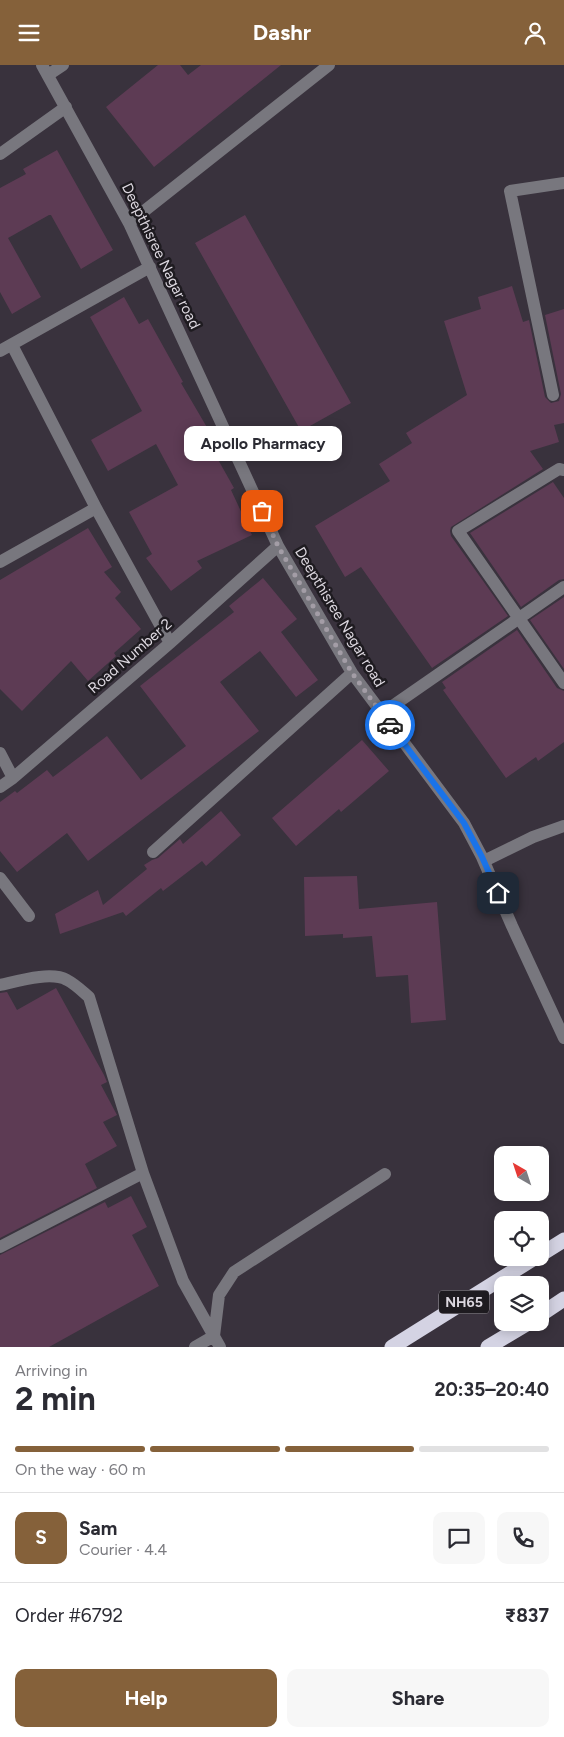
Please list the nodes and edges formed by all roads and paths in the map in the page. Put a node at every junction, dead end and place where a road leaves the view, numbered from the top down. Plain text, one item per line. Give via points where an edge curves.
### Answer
1 (63, 65) edge
2 (329, 65) edge
3 (45, 70) edge
4 (66, 107) junction
5 (0, 154) edge
6 (564, 183) edge
7 (129, 223) junction
8 (150, 267) junction
9 (12, 345) junction
10 (0, 351) edge
11 (553, 395) dead end
12 (562, 472) edge
13 (96, 508) junction
14 (278, 546) junction
15 (0, 562) edge
16 (564, 587) edge
17 (519, 619) junction
18 (170, 643) junction
19 (352, 673) junction
20 (564, 683) edge
21 (381, 714) junction
22 (0, 753) edge
23 (13, 777) junction
24 (0, 787) edge
25 (564, 826) edge
26 (153, 852) dead end
27 (483, 859) junction
28 (0, 878) edge
29 (29, 916) dead end
30 (0, 985) edge
31 (564, 1039) edge
32 (143, 1173) junction
33 (385, 1173) dead end
34 (564, 1240) edge
35 (0, 1247) edge
36 (549, 1249) edge
37 (522, 1266) edge
38 (564, 1299) edge
39 (549, 1309) edge
40 (515, 1331) edge
41 (217, 1341) edge
42 (195, 1347) edge
43 (392, 1347) edge
44 (488, 1347) edge

1 - 3 street
2 - 7 street
3 - 4 street, Deepthisree Nagar road
4 - 5 street
4 - 7 street, Deepthisree Nagar road
6 - 11 street via 510,191
7 - 8 street, Deepthisree Nagar road
8 - 9 street
8 - 14 street, Deepthisree Nagar road
9 - 10 street
9 - 13 street
12 - 17 street via 458,531
13 - 15 street
13 - 18 street
14 - 18 street, Road Number 2
14 - 19 street, Deepthisree Nagar road
16 - 17 street
17 - 20 street
17 - 21 street
18 - 23 street, Road Number 2
19 - 21 street, Deepthisree Nagar road
19 - 26 street
21 - 27 street, Deepthisree Nagar road via 464,823
22 - 23 street
23 - 24 street, Road Number 2
25 - 27 street
27 - 31 street, Deepthisree Nagar road
28 - 29 street
30 - 32 street via 48,976 65,979 89,997
32 - 35 street
32 - 41 street via 183,1281
33 - 41 street via 234,1272 219,1295
34 - 36 highway
37 - 43 highway, NH65
38 - 39 highway
40 - 44 highway
41 - 42 street

